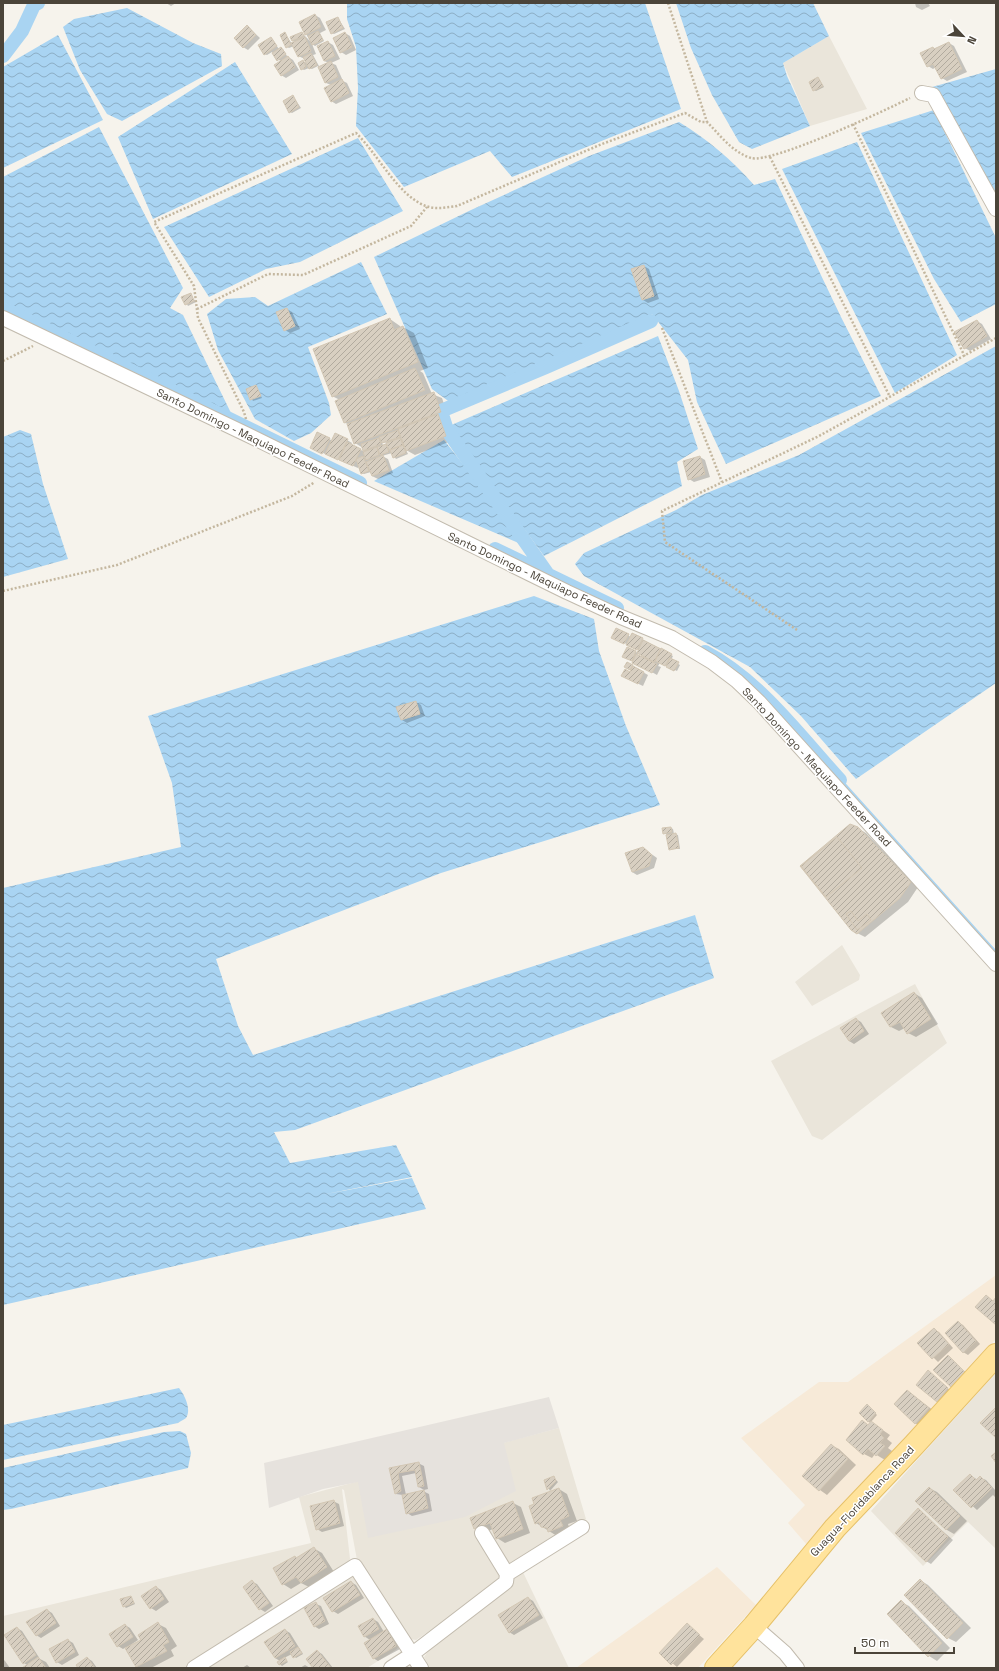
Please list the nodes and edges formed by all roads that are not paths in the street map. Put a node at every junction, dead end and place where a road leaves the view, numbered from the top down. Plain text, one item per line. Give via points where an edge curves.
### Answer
1 (922, 93) road end
2 (996, 209) edge
3 (3, 318) edge
4 (996, 964) edge
5 (996, 1355) edge
6 (582, 1527) dead end
7 (482, 1533) dead end
8 (507, 1574) junction
9 (754, 1626) junction
10 (411, 1655) junction
11 (194, 1668) edge
12 (391, 1668) edge
13 (420, 1668) edge
14 (716, 1668) edge
15 (797, 1668) edge

1 - 2 street via 933,95
3 - 4 street, Santo Domingo - Maquiapo Feeder Road via 567,592 672,638 712,662 760,702
5 - 9 main road, Guagua-Floridablanca Road via 835,1528
6 - 8 street
7 - 8 street
8 - 10 street via 506,1582
9 - 14 main road, Guagua-Floridablanca Road
9 - 15 street
10 - 11 street via 355,1566
10 - 12 street
10 - 13 street

